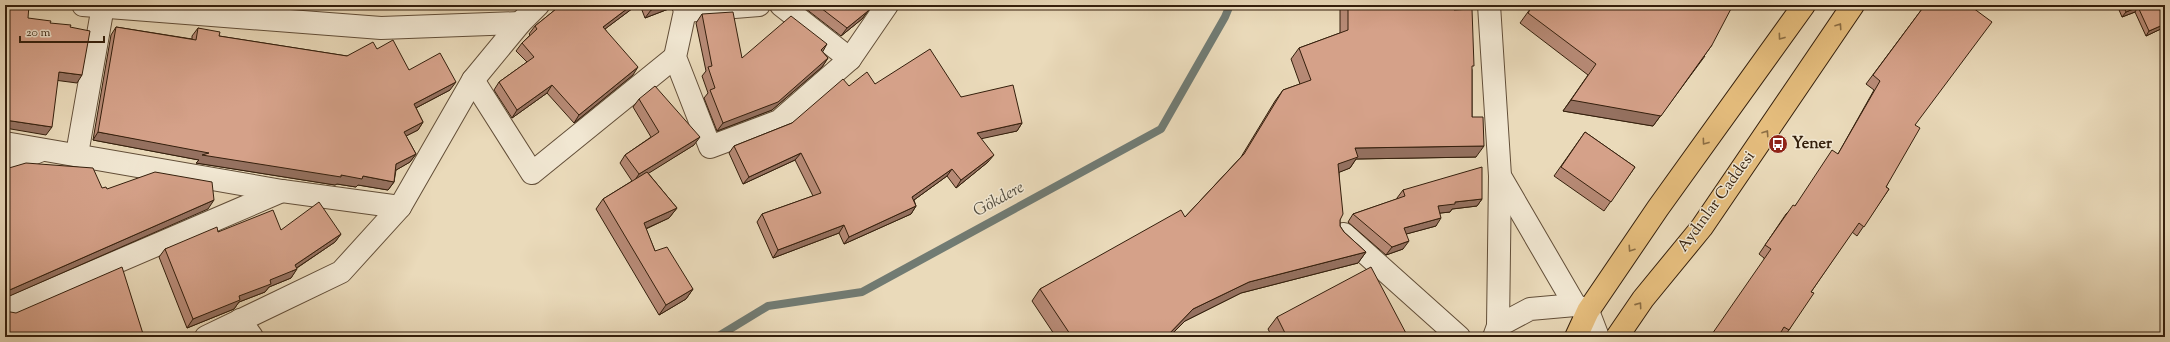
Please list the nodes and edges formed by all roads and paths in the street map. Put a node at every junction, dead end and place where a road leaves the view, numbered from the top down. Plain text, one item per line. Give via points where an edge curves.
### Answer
1 (538, 5) edge
2 (759, 5) edge
3 (781, 5) edge
4 (887, 5) edge
5 (1489, 5) edge
6 (1804, 5) edge
7 (1854, 5) edge
8 (93, 6) edge
9 (684, 8) edge
10 (520, 24) junction
11 (675, 57) junction
12 (850, 59) junction
13 (473, 80) junction
14 (5, 143) edge
15 (42, 150) junction
16 (76, 154) junction
17 (5, 165) edge
18 (1500, 176) junction
19 (282, 191) junction
20 (400, 207) junction
21 (1344, 234) edge
22 (1582, 308) junction
23 (5, 310) edge
24 (246, 329) edge
25 (1496, 331) edge
26 (206, 337) edge
27 (1459, 337) edge
28 (1576, 337) edge
29 (1598, 337) edge
30 (1617, 337) edge

1 - 10 street
2 - 9 street
3 - 12 street
4 - 12 street
5 - 18 street
6 -> 22 main road
30 -> 7 main road, Aydınlar Caddesi via 1643,299 1702,227
8 - 10 street via 380,28
8 - 16 street
9 - 11 street
10 - 13 street
11 - 12 street via 710,147 779,122
11 - 13 street via 532,173
13 - 20 street
14 - 15 street
15 - 16 street
15 - 17 street
16 - 19 street
18 - 22 street
18 - 25 street
19 - 20 street
19 - 23 street
20 - 24 street via 340,272
21 - 27 street
22 - 25 street via 1530,309
22 - 28 main road
22 - 29 street
24 - 26 street

